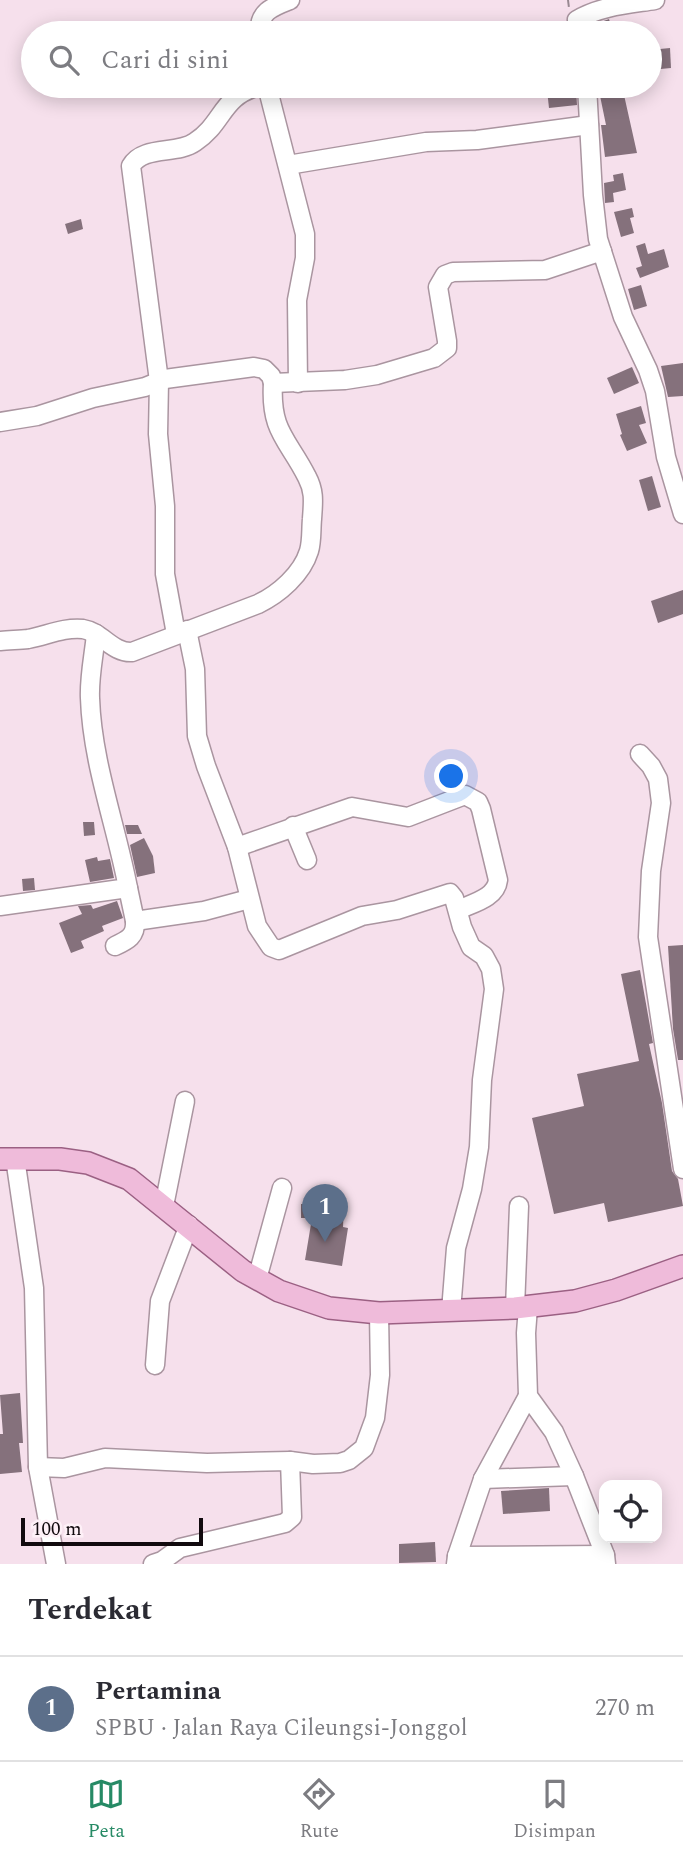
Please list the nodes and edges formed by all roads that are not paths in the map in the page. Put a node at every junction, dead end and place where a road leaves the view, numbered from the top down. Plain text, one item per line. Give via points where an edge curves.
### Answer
1 (290, 0) edge
2 (655, 0) edge
3 (260, 21) edge
4 (577, 21) edge
5 (232, 98) edge
6 (270, 98) edge
7 (588, 98) edge
8 (589, 125) junction
9 (288, 165) junction
10 (602, 251) junction
11 (159, 382) junction
12 (273, 383) junction
13 (298, 383) junction
14 (0, 422) edge
15 (683, 514) edge
16 (181, 632) junction
17 (96, 634) junction
18 (0, 641) edge
19 (640, 754) dead end
20 (293, 826) junction
21 (237, 848) junction
22 (307, 860) dead end
23 (128, 888) junction
24 (249, 899) junction
25 (0, 906) edge
26 (458, 910) junction
27 (135, 921) junction
28 (115, 946) dead end
29 (184, 1101) dead end
30 (678, 1102) edge
31 (7, 1158) edge
32 (683, 1169) edge
33 (282, 1188) dead end
34 (164, 1206) junction
35 (519, 1206) dead end
36 (189, 1225) junction
37 (683, 1266) edge
38 (257, 1279) junction
39 (522, 1307) junction
40 (451, 1311) junction
41 (379, 1313) junction
42 (155, 1365) dead end
43 (528, 1396) junction
44 (290, 1461) junction
45 (38, 1467) junction
46 (574, 1476) junction
47 (483, 1479) junction
48 (605, 1559) edge
49 (456, 1560) edge
50 (57, 1564) edge
51 (153, 1564) edge

1 - 3 street via 270,7
2 - 4 street via 606,9
5 - 11 street via 194,143 141,156 131,166
6 - 9 street
7 - 8 street
8 - 9 street via 426,142
8 - 10 street
9 - 13 street via 305,234 297,300
10 - 13 street via 545,270 445,275 438,287 447,341 442,354 377,375
10 - 15 street via 648,370
11 - 12 street via 254,367 264,369
11 - 14 street
11 - 16 street via 166,574
12 - 13 street
12 - 16 street via 278,428 314,495 306,560 277,594
16 - 17 street via 127,653
16 - 21 street via 195,669 197,736
17 - 18 street via 85,629 65,630
17 - 23 street via 92,719
19 - 30 street via 657,779 661,803 648,937
20 - 21 street
20 - 22 street
20 - 26 street via 352,807 408,817 461,796 472,797 485,822 497,889
21 - 24 street
23 - 25 street
23 - 27 street
24 - 26 street via 263,937 279,950 362,916 397,911 444,894 452,895
24 - 27 street
26 - 40 street via 471,947 484,956 491,969 494,989 479,1147 456,1248
27 - 28 street via 133,935
29 - 34 street
30 - 32 street
31 - 34 main road via 88,1163 130,1179
31 - 45 street via 34,1288
33 - 38 street
34 - 36 main road
35 - 39 street
36 - 38 main road
36 - 42 street via 160,1301
37 - 39 main road via 575,1301
38 - 41 main road via 329,1308
39 - 40 main road
39 - 43 street
40 - 41 main road
41 - 44 street via 380,1375 375,1418 364,1448 340,1463
43 - 46 street via 554,1432
43 - 47 street
44 - 45 street via 105,1458 64,1468
44 - 51 street via 292,1517 285,1523 180,1548
45 - 50 street
46 - 47 street
46 - 48 street
47 - 49 street
48 - 49 street

